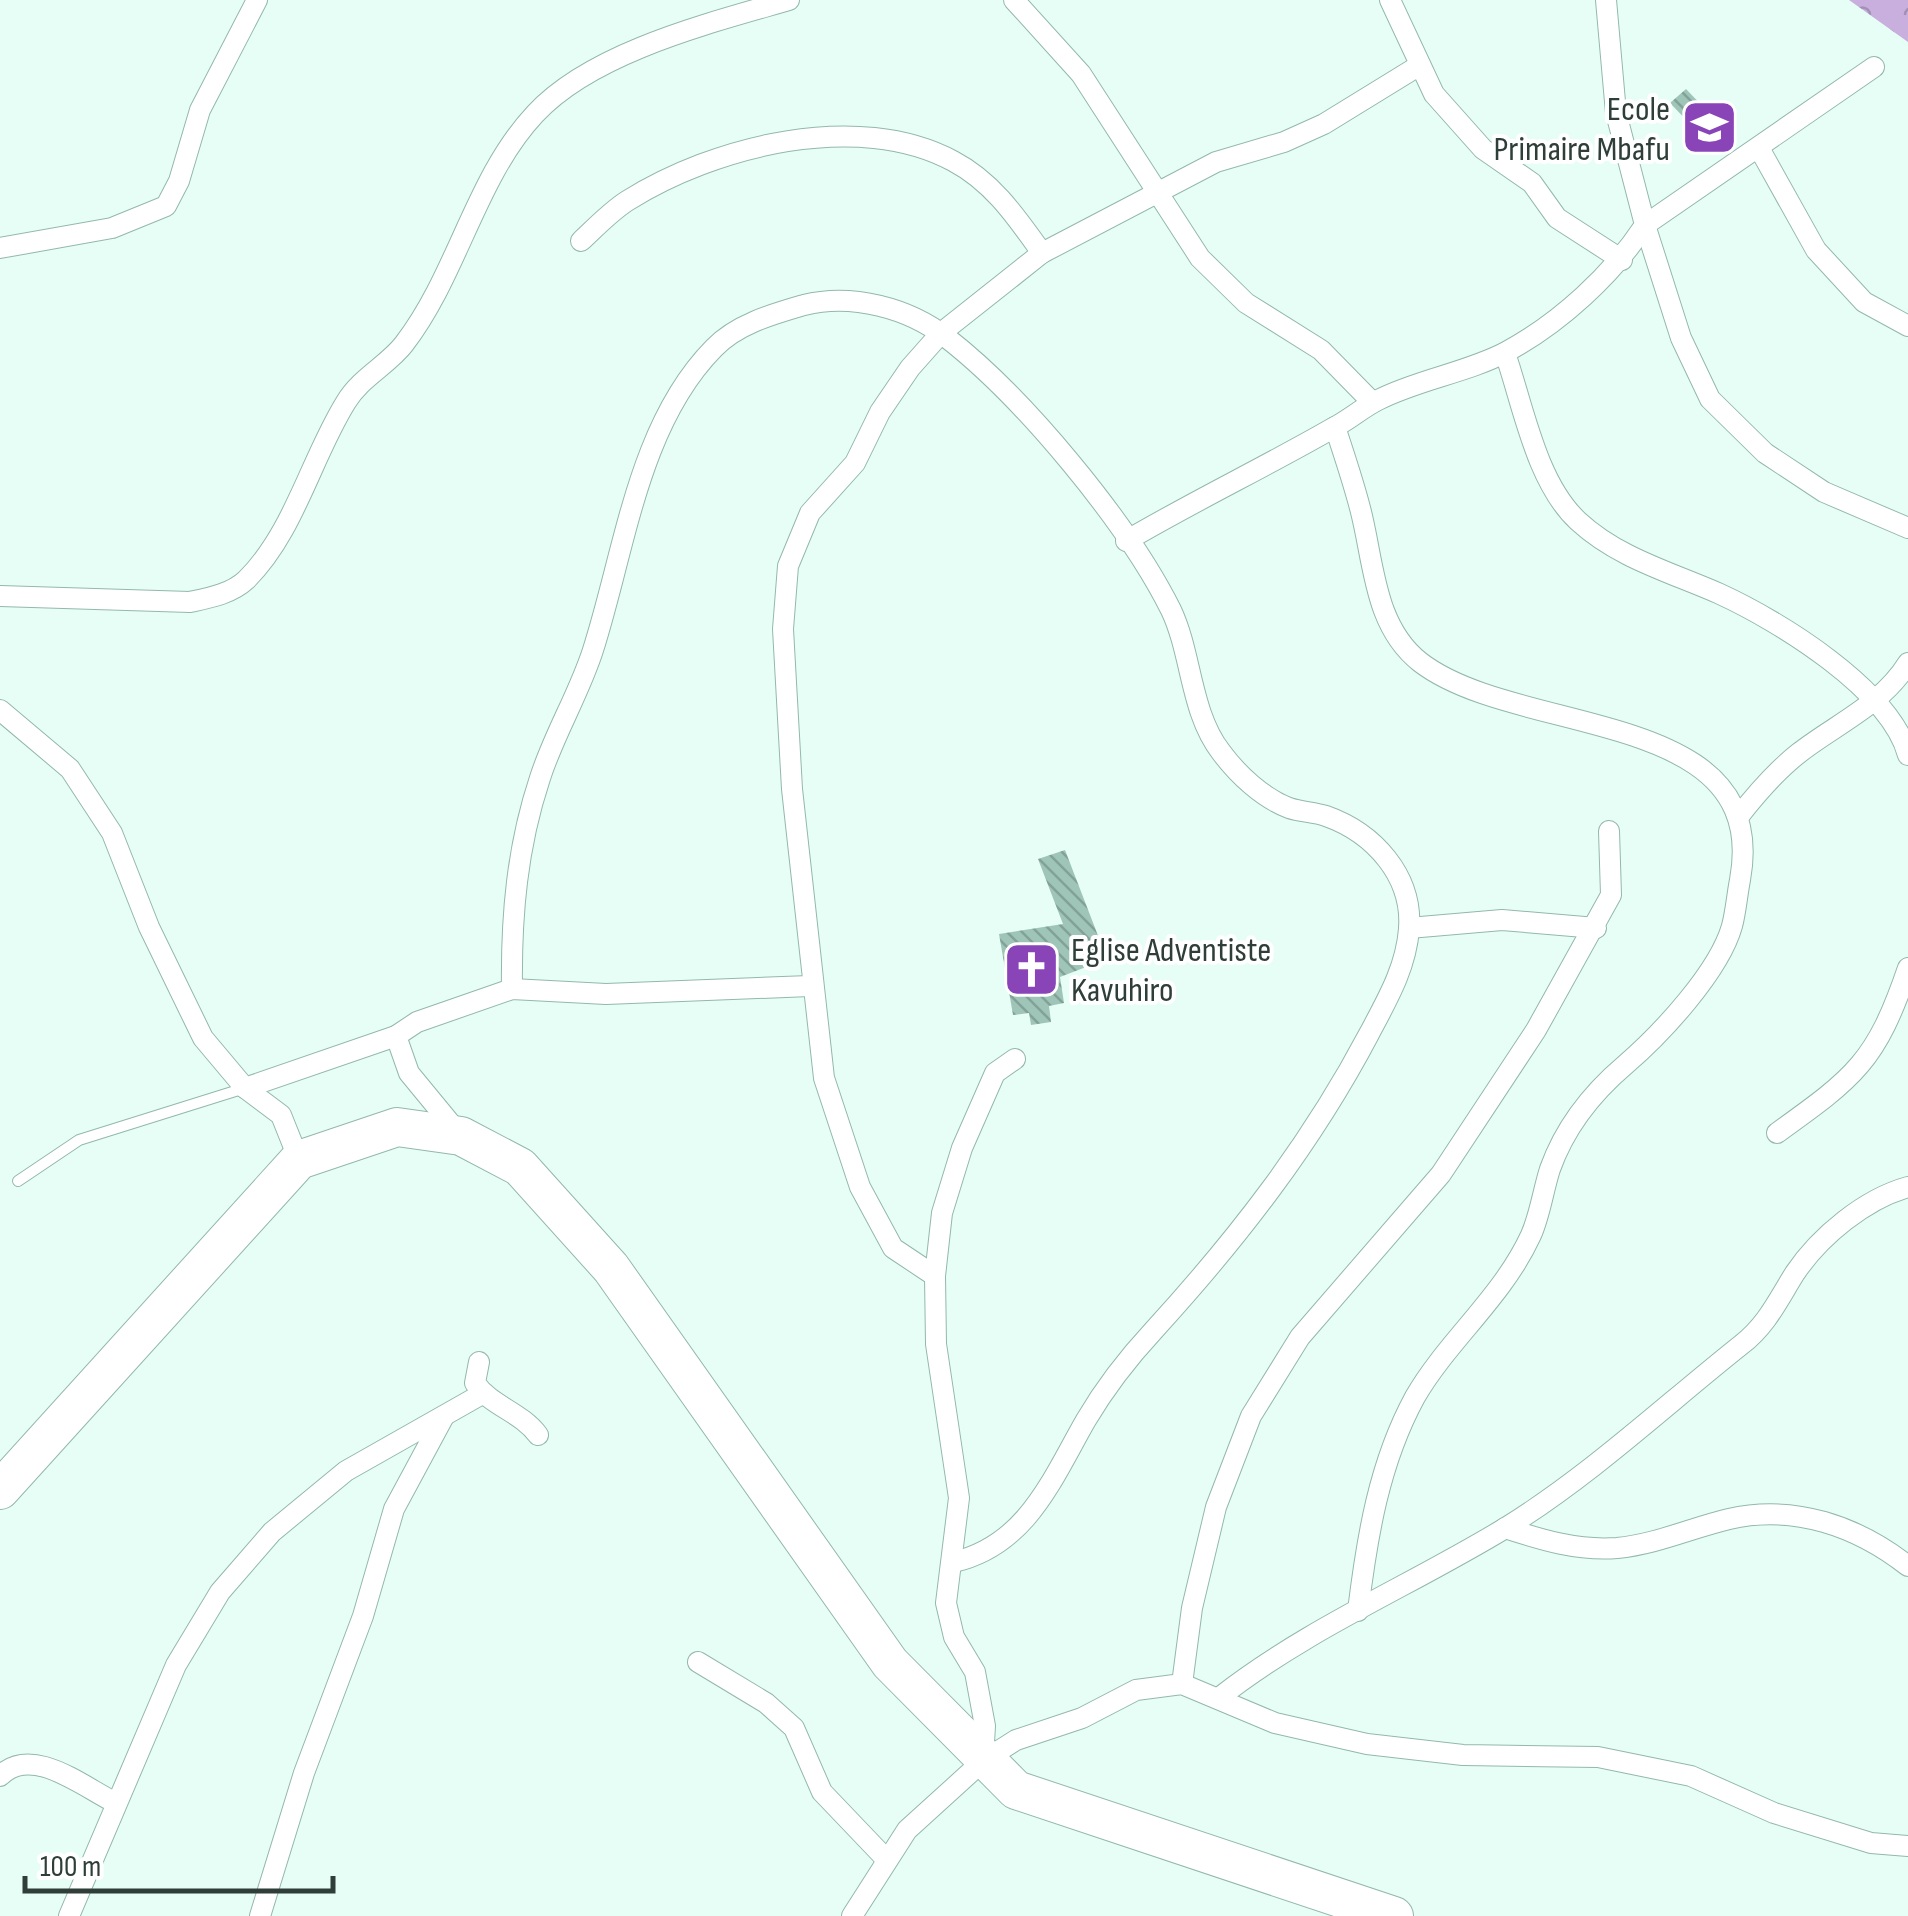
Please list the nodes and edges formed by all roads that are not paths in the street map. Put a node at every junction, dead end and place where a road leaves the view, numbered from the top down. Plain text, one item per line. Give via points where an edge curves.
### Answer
1 (257, 0) edge
2 (789, 0) edge
3 (1014, 0) edge
4 (1390, 0) edge
5 (1606, 0) edge
6 (1420, 64) junction
7 (1874, 66) dead end
8 (1759, 148) junction
9 (1156, 194) junction
10 (1646, 225) junction
11 (581, 241) dead end
12 (0, 248) edge
13 (1042, 253) junction
14 (1622, 260) junction
15 (1908, 326) edge
16 (941, 333) junction
17 (1505, 353) junction
18 (1372, 402) junction
19 (1336, 428) junction
20 (1908, 528) edge
21 (1126, 542) junction
22 (0, 596) edge
23 (1908, 663) edge
24 (1876, 699) junction
25 (0, 710) edge
26 (1908, 754) edge
27 (1739, 816) junction
28 (1609, 831) dead end
29 (1410, 928) junction
30 (1596, 928) junction
31 (1908, 968) edge
32 (810, 986) junction
33 (512, 989) junction
34 (396, 1036) junction
35 (1015, 1059) dead end
36 (245, 1088) junction
37 (1776, 1134) dead end
38 (462, 1136) junction
39 (298, 1160) junction
40 (18, 1181) dead end
41 (1908, 1187) edge
42 (935, 1276) junction
43 (479, 1362) dead end
44 (482, 1394) junction
45 (444, 1417) junction
46 (538, 1435) dead end
47 (4, 1490) edge
48 (1505, 1528) junction
49 (954, 1562) junction
50 (1908, 1566) edge
51 (1358, 1611) junction
52 (698, 1662) dead end
53 (1182, 1684) junction
54 (1220, 1697) junction
55 (983, 1761) junction
56 (0, 1776) edge
57 (116, 1804) junction
58 (1908, 1846) edge
59 (886, 1859) junction
60 (69, 1916) edge
61 (260, 1916) edge
62 (852, 1916) edge
63 (1394, 1916) edge

1 - 12 street via 200,110 166,206 112,228
2 - 22 street via 603,66 534,114 492,178 448,274 403,346 347,400 272,545 244,582 190,602
3 - 9 street via 1081,74
4 - 6 street
5 - 10 street via 1616,113
6 - 9 street via 1324,124 1216,162
6 - 14 street via 1434,94 1483,149 1532,182 1557,218
7 - 8 street
8 - 10 street
8 - 15 street via 1816,250 1864,302
9 - 13 street
9 - 18 street via 1200,258 1246,303 1321,350
10 - 14 street
10 - 20 street via 1681,338 1710,399 1765,452 1810,482
11 - 13 street via 625,202 752,146 881,139 919,145 956,162 1002,196
13 - 16 street
14 - 17 street
16 - 21 street via 1004,388
16 - 32 street via 880,412 855,464 810,513 788,566 783,629
16 - 33 street via 879,304 822,300 764,316 717,344 674,400 636,496 575,702 541,772 520,851
17 - 18 street
17 - 24 street via 1547,474 1574,518 1616,551 1724,596 1812,649
18 - 19 street
19 - 21 street
19 - 27 street via 1370,570 1392,627 1420,662 1472,689 1681,752 1712,774
21 - 29 street via 1172,613 1218,749 1258,791 1362,834 1391,862 1407,893
23 - 24 street
24 - 26 street
24 - 27 street via 1800,752
25 - 36 street via 70,769 112,833 203,1038
27 - 51 street via 1744,858 1731,929 1701,981 1650,1044 1574,1118 1524,1248 1416,1396 1368,1524
28 - 30 street via 1611,894
29 - 30 street via 1502,920
29 - 49 street via 1399,978 1332,1105 1243,1230 1116,1371 1046,1496 998,1547
30 - 53 street via 1440,1174 1300,1337 1251,1416 1216,1507
31 - 37 street via 1880,1040 1848,1081
32 - 33 street via 606,994
32 - 42 street via 824,1078 860,1187 893,1248
33 - 34 street
34 - 36 street
34 - 38 street via 408,1073
35 - 42 street via 994,1073 962,1148 942,1213
36 - 39 street via 281,1115
36 - 40 lane via 79,1140
38 - 39 highway via 396,1127
38 - 55 highway via 520,1167 611,1268 890,1663
39 - 47 highway
41 - 48 street via 1886,1193 1841,1224 1798,1269 1761,1330 1592,1472
42 - 49 street via 936,1344 959,1498
43 - 44 street
44 - 45 street
44 - 46 street via 525,1418
45 - 57 street via 346,1471 272,1532 220,1592 176,1665
45 - 61 street via 394,1509
48 - 50 street via 1559,1546 1615,1548 1672,1539 1730,1519 1788,1516 1836,1522
48 - 51 street
49 - 55 street via 946,1603 954,1637 975,1672 985,1726
51 - 54 street via 1277,1652
52 - 59 street via 794,1728 822,1792
53 - 54 street
53 - 55 street via 1136,1690 1082,1718 1016,1740
54 - 58 street via 1274,1723 1367,1744 1598,1757 1690,1776 1790,1818 1871,1843
55 - 59 street via 916,1820
55 - 63 highway via 1016,1790
56 - 57 street via 16,1764 35,1763
57 - 60 street
59 - 62 street

